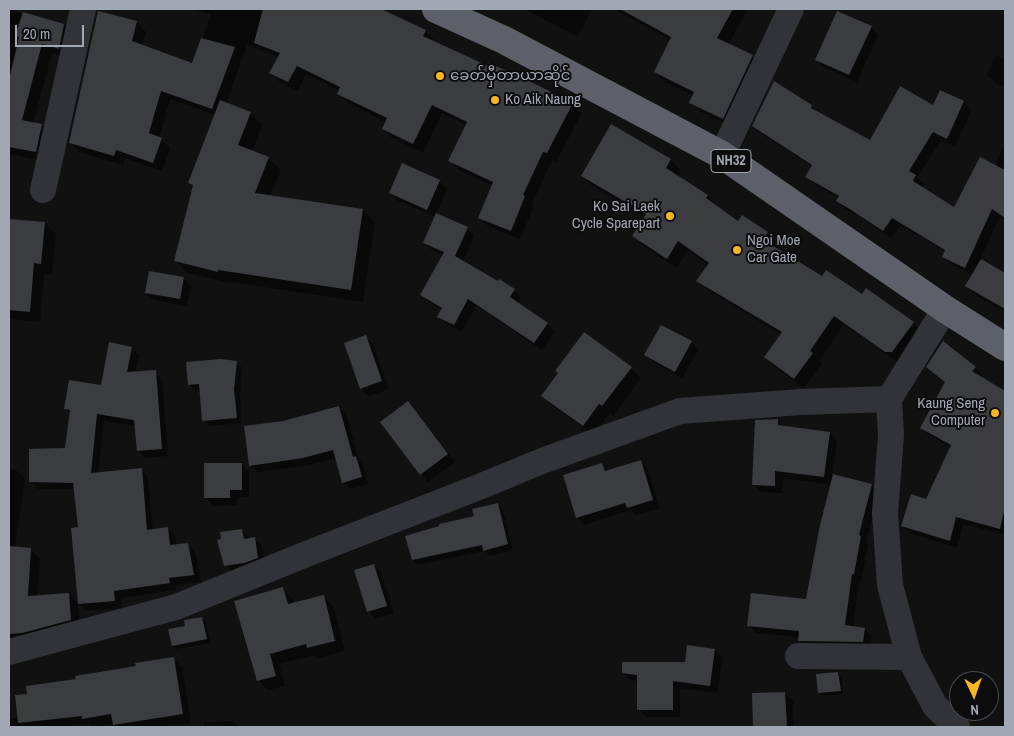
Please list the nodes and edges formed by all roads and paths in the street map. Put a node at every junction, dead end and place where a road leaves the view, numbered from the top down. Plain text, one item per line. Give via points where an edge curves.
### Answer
1 (83, 9) edge
2 (436, 9) edge
3 (791, 9) edge
4 (722, 155) junction
5 (43, 190) dead end
6 (945, 309) junction
7 (1005, 347) edge
8 (889, 399) junction
9 (9, 652) edge
10 (798, 656) dead end
11 (909, 657) junction
12 (957, 727) edge

1 - 5 street
2 - 4 highway, NH32 via 504,40
3 - 4 street
4 - 6 highway, NH32
6 - 7 highway, NH32
6 - 8 street
8 - 9 street via 680,411 542,461 176,607
8 - 11 street via 891,435 885,513 890,584
10 - 11 street
11 - 12 street via 935,706

